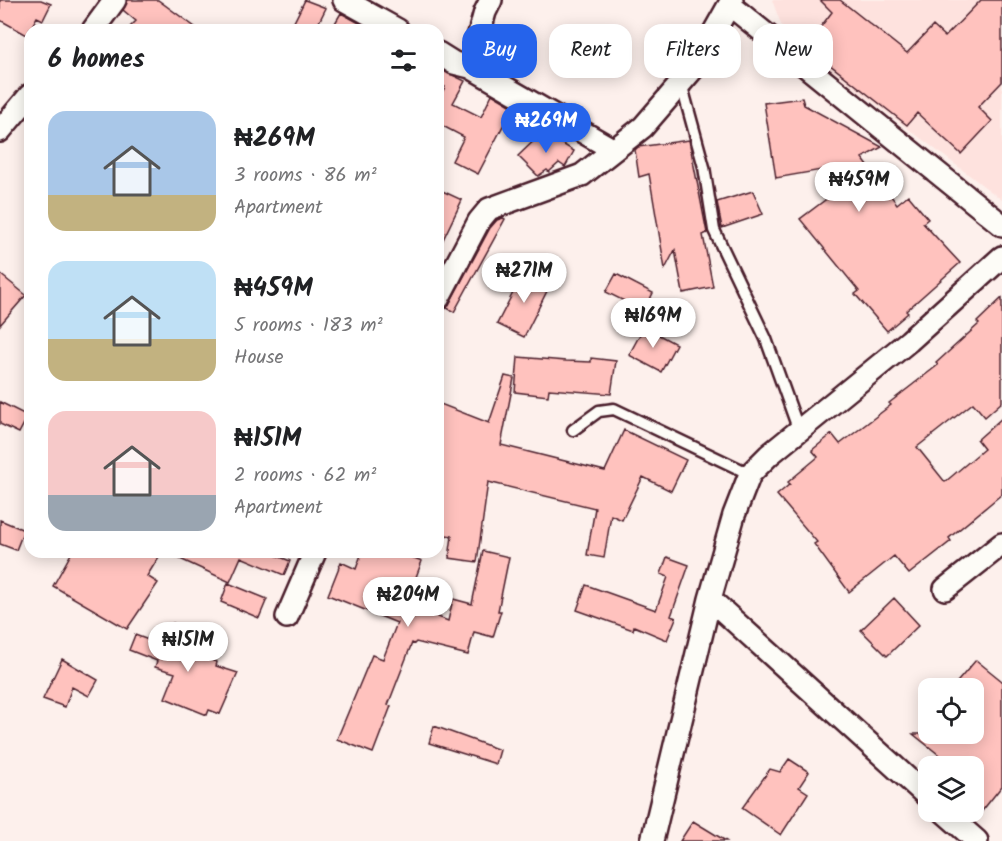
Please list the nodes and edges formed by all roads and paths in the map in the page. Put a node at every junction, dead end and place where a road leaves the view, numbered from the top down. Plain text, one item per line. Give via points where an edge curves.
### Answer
1 (115, 0) edge
2 (344, 0) edge
3 (491, 0) edge
4 (731, 2) edge
5 (97, 24) edge
6 (387, 24) edge
7 (482, 24) edge
8 (444, 57) edge
9 (462, 65) edge
10 (489, 78) edge
11 (681, 83) junction
12 (24, 102) edge
13 (0, 130) edge
14 (614, 150) junction
15 (1002, 225) edge
16 (1002, 257) edge
17 (444, 287) edge
18 (573, 430) dead end
19 (799, 431) junction
20 (750, 474) junction
21 (1002, 544) edge
22 (312, 558) edge
23 (945, 589) dead end
24 (710, 599) junction
25 (287, 616) dead end
26 (918, 788) edge
27 (956, 822) edge
28 (652, 841) edge
29 (978, 841) edge

1 - 5 street
2 - 6 street
3 - 7 street
4 - 11 street
4 - 15 street
8 - 9 street
10 - 14 street
11 - 14 street via 644,128
11 - 19 lane via 704,167 714,230 766,339
12 - 13 street
14 - 17 street via 582,175 489,209 478,221
16 - 19 street via 909,341
18 - 20 lane via 598,411 614,409
19 - 20 street
20 - 24 street
21 - 23 street
22 - 25 street
24 - 26 street
24 - 28 street
27 - 29 street

